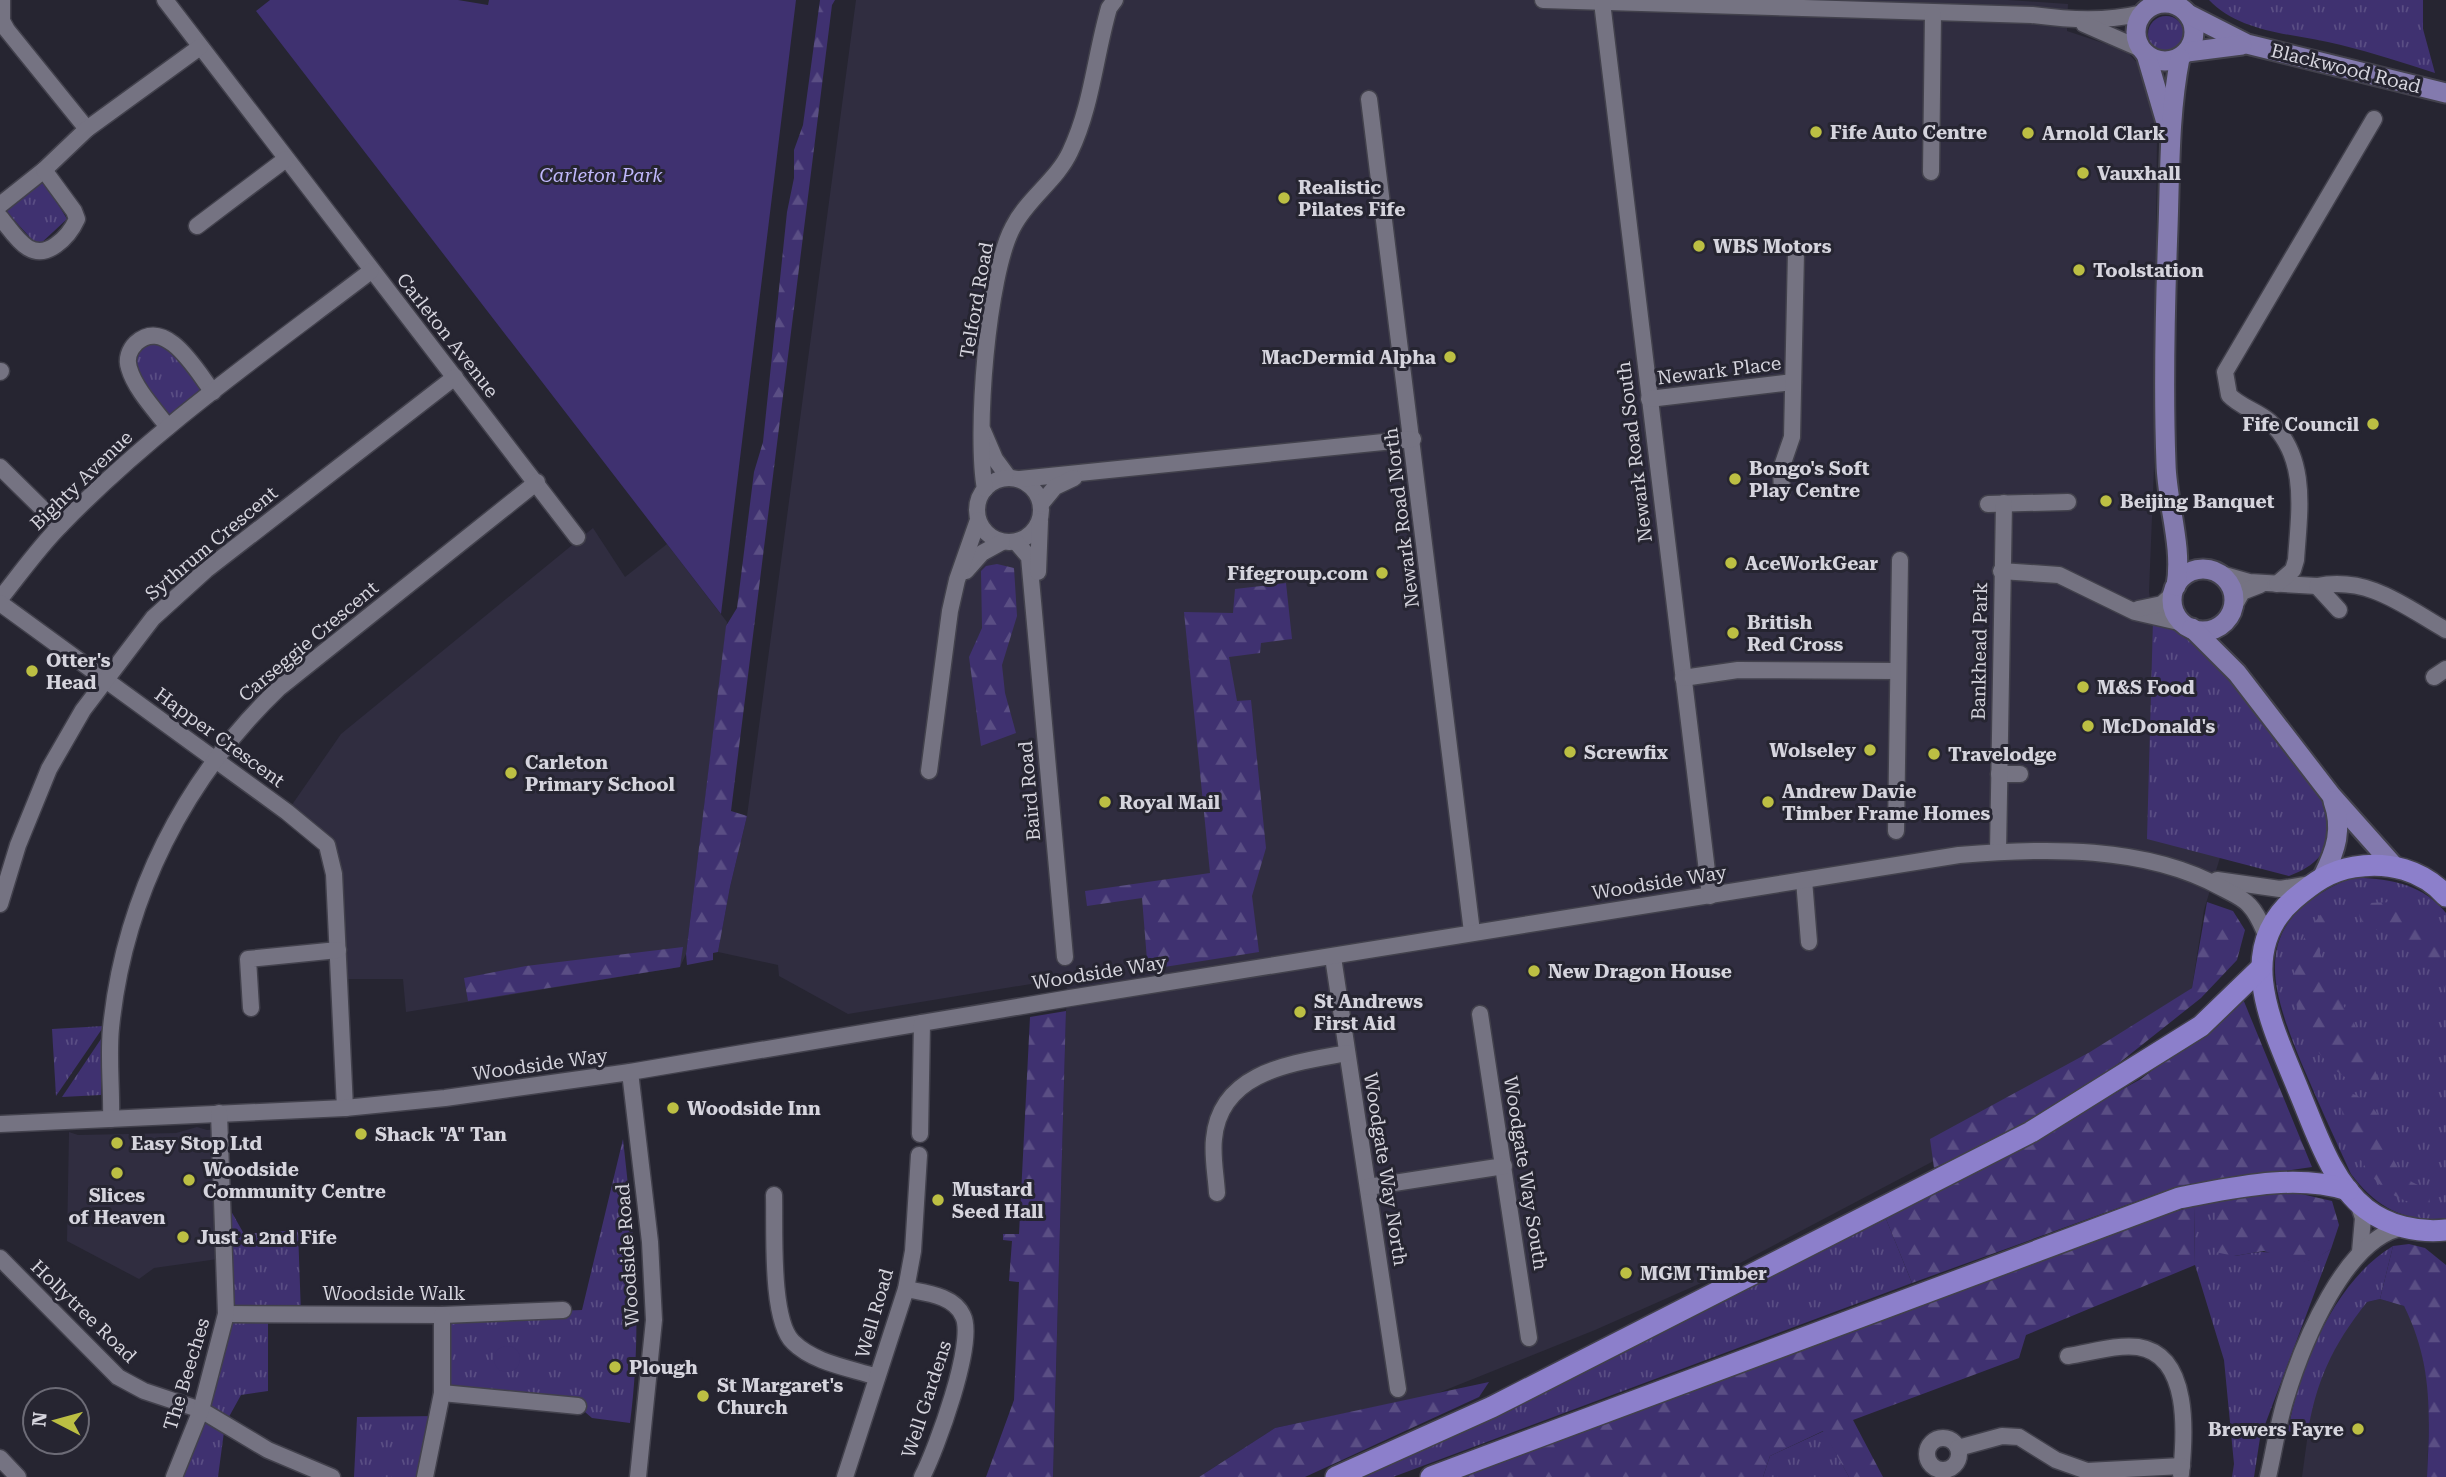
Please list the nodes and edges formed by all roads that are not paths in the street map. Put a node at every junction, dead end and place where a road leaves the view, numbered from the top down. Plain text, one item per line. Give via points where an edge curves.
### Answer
1 (2, 0) edge
2 (165, 0) edge
3 (1115, 0) edge
4 (1544, 0) edge
5 (1602, 2) junction
6 (2149, 6) edge
7 (2183, 7) edge
8 (1933, 14) junction
9 (2075, 20) junction
10 (2247, 44) junction
11 (200, 47) junction
12 (2144, 52) junction
13 (2184, 55) junction
14 (2446, 93) edge
15 (1369, 99) dead end
16 (2374, 119) dead end
17 (87, 129) junction
18 (2170, 144) junction
19 (286, 159) junction
20 (44, 170) junction
21 (1931, 172) dead end
22 (0, 205) edge
23 (0, 217) edge
24 (197, 226) dead end
25 (1796, 252) dead end
26 (371, 271) junction
27 (454, 377) junction
28 (1793, 382) junction
29 (213, 392) junction
30 (1649, 399) junction
31 (981, 425) junction
32 (167, 428) junction
33 (1413, 439) junction
34 (0, 467) edge
35 (1079, 475) junction
36 (1014, 479) junction
37 (537, 482) junction
38 (985, 489) junction
39 (1782, 492) dead end
40 (2068, 502) dead end
41 (1041, 512) junction
42 (978, 520) junction
43 (60, 526) junction
44 (2174, 530) junction
45 (578, 537) dead end
46 (1009, 542) junction
47 (1900, 560) dead end
48 (2201, 569) junction
49 (2001, 570) junction
50 (2221, 574) junction
51 (957, 580) junction
52 (2270, 584) junction
53 (2318, 586) junction
54 (2174, 590) junction
55 (0, 601) edge
56 (2125, 608) junction
57 (2339, 610) dead end
58 (2230, 613) junction
59 (1035, 621) junction
60 (2188, 626) junction
61 (2446, 630) edge
62 (1896, 671) junction
63 (2237, 673) junction
64 (1683, 678) junction
65 (107, 680) junction
66 (214, 759) junction
67 (929, 771) dead end
68 (1999, 774) junction
69 (2020, 774) dead end
70 (2331, 795) junction
71 (1896, 831) dead end
72 (1998, 852) junction
73 (2395, 867) junction
74 (2201, 878) junction
75 (1804, 880) junction
76 (2317, 880) junction
77 (2442, 888) edge
78 (1710, 896) junction
79 (0, 904) edge
80 (1472, 932) junction
81 (2267, 937) junction
82 (1809, 942) dead end
83 (338, 950) junction
84 (1065, 957) dead end
85 (1333, 957) junction
86 (2261, 968) junction
87 (251, 1008) dead end
88 (1480, 1014) dead end
89 (922, 1023) junction
90 (1347, 1053) junction
91 (630, 1072) junction
92 (345, 1108) junction
93 (219, 1113) junction
94 (111, 1119) junction
95 (0, 1124) edge
96 (920, 1134) dead end
97 (919, 1155) dead end
98 (1504, 1166) junction
99 (1367, 1187) junction
100 (1217, 1193) dead end
101 (774, 1195) dead end
102 (2352, 1195) junction
103 (2404, 1227) junction
104 (2441, 1235) edge
105 (2360, 1252) junction
106 (0, 1258) edge
107 (906, 1289) junction
108 (563, 1310) dead end
109 (226, 1314) junction
110 (442, 1315) junction
111 (1529, 1338) dead end
112 (2067, 1356) dead end
113 (877, 1377) junction
114 (1398, 1389) dead end
115 (442, 1393) junction
116 (578, 1406) dead end
117 (201, 1410) junction
118 (1958, 1448) dead end
119 (0, 1458) edge
120 (2181, 1471) edge
121 (18, 1477) edge
122 (174, 1477) edge
123 (332, 1477) edge
124 (425, 1477) edge
125 (638, 1477) edge
126 (845, 1477) edge
127 (922, 1477) edge
128 (1336, 1477) edge
129 (1431, 1477) edge
130 (2268, 1477) edge

1 - 17 street via 0,12 7,30
2 - 11 street, Carleton Avenue
3 - 31 street, Telford Road via 1109,8 1088,102 1070,154 1025,208 1004,245
4 - 5 street
5 - 8 street
5 - 30 street, Newark Road South
6 - 7 main road via 2167,3
6 - 9 street via 2114,20
6 - 12 main road via 2136,30
7 - 10 main road
7 - 13 main road via 2194,33
8 - 9 street
8 - 21 street
9 - 12 street
10 - 13 main road
10 - 14 main road, Blackwood Road
11 - 17 street
11 - 19 street, Carleton Avenue
12 - 13 main road via 2162,61
12 - 18 main road via 2159,90
13 - 18 main road via 2174,89
15 - 33 street, Newark Road North
16 - 52 street via 2225,372 2229,395 2269,421 2283,438 2297,472 2296,560 2293,570
17 - 20 street
18 - 44 main road via 2165,374 2166,464
19 - 24 street
19 - 26 street, Carleton Avenue
20 - 22 street
20 - 23 street via 77,219 68,235 51,249 34,252
25 - 28 street, Newark Place
26 - 27 street, Carleton Avenue
26 - 29 street, Bighty Avenue
27 - 37 street, Carleton Avenue
27 - 65 street, Sythrum Crescent via 206,570 153,618
28 - 30 street, Newark Place
28 - 39 street, Newark Place via 1792,437 1781,468
29 - 32 street, Bighty Avenue
29 - 32 street via 169,340 153,336 139,341 129,353 129,370
30 - 64 street, Newark Road South
31 - 36 street, Telford Road via 995,459
31 - 38 street, Telford Road
32 - 43 street, Bighty Avenue
33 - 35 street
33 - 80 street, Newark Road North
34 - 43 street
35 - 36 street
35 - 41 street via 1055,487
36 - 38 street via 991,483
36 - 41 street via 1034,489
37 - 45 street, Carleton Avenue
37 - 66 street, Carseggie Crescent via 279,688
38 - 42 street via 977,505
40 - 49 street, Bankhead Park via 1996,503
41 - 46 street via 1031,534
41 - 59 street, Baird Road
42 - 46 street via 992,538
42 - 51 street
43 - 55 street, Bighty Avenue
44 - 48 main road via 2185,553
44 - 54 main road via 2178,567
46 - 51 street via 982,553
46 - 59 street, Baird Road via 1029,557
47 - 62 street
48 - 50 main road
48 - 54 main road via 2190,572
49 - 56 street, Bankhead Park via 2059,575
49 - 68 street, Bankhead Park
50 - 52 street
50 - 58 main road via 2232,589
51 - 67 street
52 - 53 street
52 - 58 street via 2242,592
53 - 57 street
53 - 61 street via 2348,584 2381,590
54 - 56 street via 2152,608
54 - 60 main road via 2173,606
55 - 65 street, Happer Crescent
56 - 60 street, Bankhead Park
58 - 60 main road via 2211,629
58 - 63 main road via 2225,629
59 - 84 street, Baird Road
60 - 63 main road
62 - 64 street via 1738,670
62 - 71 street
63 - 70 main road
64 - 78 street, Newark Road South
65 - 66 street, Happer Crescent
65 - 79 street, Sythrum Crescent via 83,710 49,769
66 - 83 street, Happer Crescent via 327,845 333,861
66 - 94 street, Carseggie Crescent via 167,836 133,929 111,1027
68 - 69 street
68 - 72 street, Bankhead Park
70 - 73 main road
70 - 76 main road via 2339,832 2333,857
72 - 74 street, Woodside Way via 2105,855
72 - 75 street, Woodside Way
73 - 76 highway via 2360,866
73 - 77 highway
74 - 76 street, Woodside Way via 2280,889
74 - 81 street, Woodside Way via 2247,902
75 - 78 street, Woodside Way
75 - 82 street
76 - 81 highway via 2284,907
78 - 80 street, Woodside Way
80 - 85 street, Woodside Way
81 - 86 highway
83 - 87 street via 248,959
83 - 92 street, Happer Crescent
85 - 89 street, Woodside Way
85 - 90 street, Woodgate Way North
86 - 102 highway via 2267,1012 2326,1153
86 - 128 highway via 2201,1026 2031,1132 1492,1407
88 - 98 street, Woodgate Way South
89 - 91 street, Woodside Way
89 - 96 street
90 - 99 street, Woodgate Way North
90 - 100 street via 1291,1063 1240,1083 1220,1110 1214,1139
91 - 92 street, Woodside Way
91 - 125 street, Woodside Road via 654,1320
92 - 93 street, Woodside Way
93 - 94 street, Woodside Way
93 - 109 street, The Beeches
94 - 95 street, Woodside Way
97 - 107 street, Well Road
98 - 99 street
98 - 111 street, Woodgate Way South
99 - 114 street, Woodgate Way North
101 - 113 street via 784,1331 815,1357
102 - 103 highway via 2376,1216
102 - 105 street via 2363,1218
102 - 129 highway via 2318,1184 2288,1183 2179,1198
103 - 104 highway
103 - 105 street via 2393,1229
105 - 130 street via 2332,1292 2305,1346 2285,1399
106 - 117 street, Hollytree Road via 118,1377
107 - 113 street, Well Road
107 - 127 street, Well Gardens via 951,1302 967,1328 965,1355
108 - 110 street, Woodside Walk
109 - 110 street, Woodside Walk
109 - 117 street, The Beeches
110 - 115 street
112 - 120 street via 2136,1347 2153,1352 2165,1363 2181,1398
113 - 126 street, Well Road
115 - 116 street
115 - 124 street
117 - 122 street, The Beeches
117 - 123 street, Hollytree Road via 268,1450
118 - 120 street via 2001,1436 2019,1437 2056,1460 2087,1471
119 - 121 street

